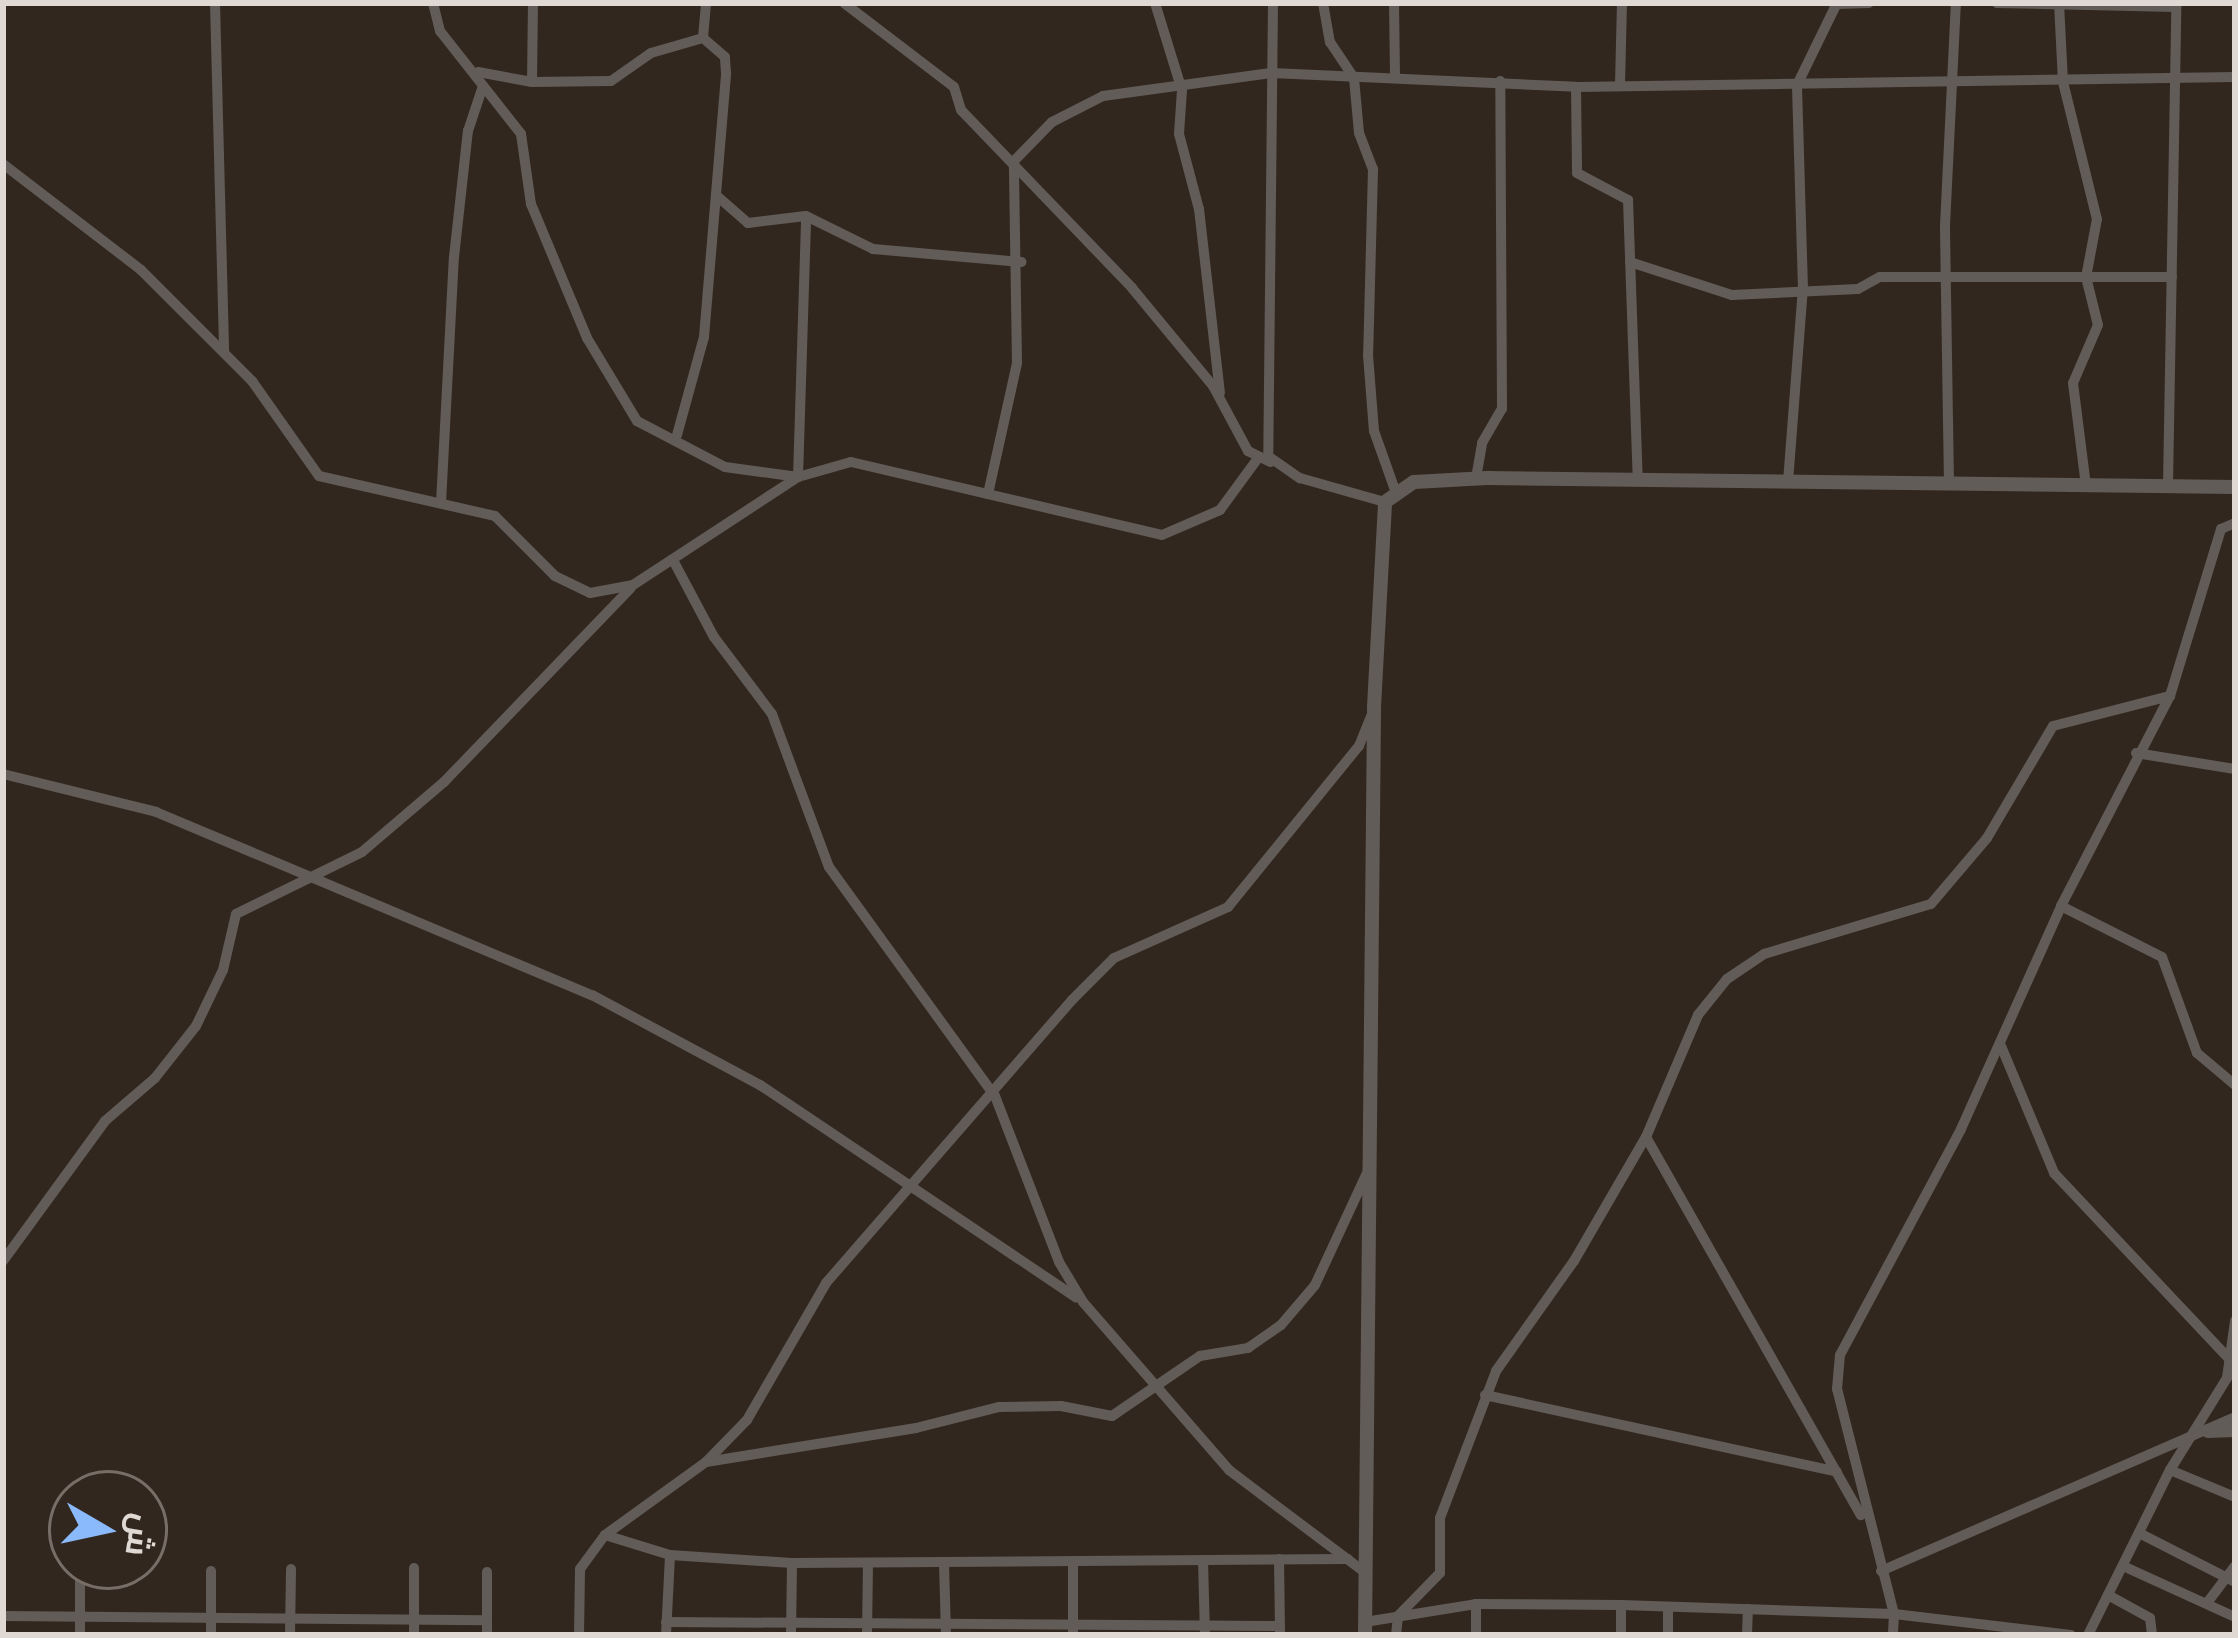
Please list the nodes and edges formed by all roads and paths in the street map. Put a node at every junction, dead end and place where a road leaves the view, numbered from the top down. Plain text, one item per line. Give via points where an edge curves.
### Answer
1 (215, 3) edge
2 (434, 3) edge
3 (533, 3) edge
4 (706, 3) edge
5 (844, 3) edge
6 (861, 3) edge
7 (1155, 3) edge
8 (1274, 3) edge
9 (1323, 3) edge
10 (1379, 3) edge
11 (1394, 3) edge
12 (1622, 3) edge
13 (1837, 3) edge
14 (1869, 3) edge
15 (1956, 3) edge
16 (1997, 3) edge
17 (2059, 3) edge
18 (2176, 5) edge
19 (859, 19) junction
20 (704, 38) junction
21 (478, 72) junction
22 (1273, 73) junction
23 (2177, 75) junction
24 (1395, 76) junction
25 (2235, 77) edge
26 (1354, 78) junction
27 (1500, 80) junction
28 (532, 82) junction
29 (2063, 82) junction
30 (1620, 84) junction
31 (1797, 85) junction
32 (1952, 85) junction
33 (483, 86) junction
34 (1576, 87) junction
35 (1182, 90) junction
36 (1014, 161) junction
37 (3, 164) edge
38 (717, 196) junction
39 (806, 216) junction
40 (1021, 262) junction
41 (1630, 262) junction
42 (1945, 277) junction
43 (2172, 277) junction
44 (2086, 278) junction
45 (1803, 289) junction
46 (224, 352) junction
47 (1221, 403) junction
48 (677, 435) junction
49 (1264, 460) junction
50 (798, 477) junction
51 (1476, 478) junction
52 (1638, 480) junction
53 (1788, 482) junction
54 (1949, 484) junction
55 (2086, 485) junction
56 (2168, 485) junction
57 (2235, 487) edge
58 (988, 494) junction
59 (1390, 496) junction
60 (441, 503) junction
61 (2235, 523) edge
62 (673, 560) junction
63 (633, 585) junction
64 (2170, 696) junction
65 (1374, 707) junction
66 (2136, 753) junction
67 (2235, 769) edge
68 (3, 774) edge
69 (317, 875) junction
70 (2061, 905) junction
71 (2001, 1046) junction
72 (2235, 1085) edge
73 (995, 1096) junction
74 (1646, 1137) junction
75 (1371, 1165) junction
76 (910, 1183) junction
77 (3, 1261) edge
78 (1083, 1302) junction
79 (2235, 1321) edge
80 (2230, 1360) junction
81 (1160, 1390) junction
82 (1485, 1395) junction
83 (2235, 1417) edge
84 (2208, 1430) junction
85 (2235, 1430) edge
86 (2185, 1443) junction
87 (706, 1462) junction
88 (2170, 1469) junction
89 (1837, 1472) junction
90 (2235, 1497) edge
91 (1866, 1524) junction
92 (2139, 1533) junction
93 (605, 1535) junction
94 (670, 1556) junction
95 (1279, 1559) junction
96 (1349, 1559) junction
97 (1203, 1560) junction
98 (1073, 1562) junction
99 (792, 1563) junction
100 (868, 1563) junction
101 (944, 1563) junction
102 (2123, 1566) junction
103 (2235, 1566) edge
104 (414, 1568) dead end
105 (291, 1569) dead end
106 (211, 1571) dead end
107 (1364, 1571) junction
108 (1881, 1571) junction
109 (487, 1572) dead end
110 (2231, 1580) edge
111 (80, 1590) edge
112 (2108, 1595) junction
113 (2206, 1603) junction
114 (1476, 1604) junction
115 (1621, 1606) junction
116 (1748, 1609) junction
117 (1668, 1611) junction
118 (1894, 1614) junction
119 (3, 1616) edge
120 (80, 1616) junction
121 (1398, 1616) junction
122 (2235, 1617) edge
123 (159, 1618) junction
124 (212, 1618) junction
125 (290, 1619) junction
126 (371, 1620) junction
127 (414, 1620) junction
128 (487, 1620) junction
129 (791, 1628) edge
130 (1365, 1628) edge
131 (666, 1629) edge
132 (735, 1629) edge
133 (866, 1629) edge
134 (945, 1630) edge
135 (1072, 1630) edge
136 (1205, 1630) edge
137 (1280, 1630) edge
138 (1156, 1631) edge
139 (80, 1635) edge
140 (159, 1635) edge
141 (211, 1635) edge
142 (290, 1635) edge
143 (371, 1635) edge
144 (414, 1635) edge
145 (487, 1635) edge
146 (579, 1635) edge
147 (1396, 1635) edge
148 (1476, 1635) edge
149 (1621, 1635) edge
150 (1668, 1635) edge
151 (1747, 1635) edge
152 (1893, 1635) edge
153 (2071, 1635) edge
154 (2088, 1635) edge
155 (2152, 1635) edge

1 - 46 street
2 - 21 street via 440,31
3 - 28 street
4 - 20 street
5 - 19 street
6 - 19 street
7 - 35 street
8 - 22 street
9 - 26 street via 1330,42
10 - 11 street
11 - 24 street
12 - 30 street
13 - 14 street
13 - 31 street
15 - 32 street
16 - 17 street
17 - 18 street
17 - 29 street
18 - 23 street
19 - 36 street via 955,87 962,110
20 - 28 street via 652,53 611,81
20 - 38 street via 726,65
21 - 28 street
21 - 33 street
22 - 26 street
22 - 35 street
22 - 49 street
23 - 25 street
23 - 29 street
23 - 43 street
24 - 26 street
24 - 27 street
26 - 59 street via 1375,182 1366,309 1374,431
27 - 34 street
27 - 51 street via 1502,409 1482,443
29 - 32 street
29 - 44 street via 2096,219
30 - 31 street
30 - 34 street
31 - 32 street
31 - 45 street
32 - 42 street
33 - 48 street via 521,134 531,204 618,396 638,421
33 - 60 street via 468,131 458,216
34 - 41 street via 1577,173 1628,200
35 - 36 street via 1130,91 1078,105
35 - 47 street via 1179,134 1199,209
36 - 40 street
36 - 47 street via 1132,288
37 - 46 street via 141,270
38 - 39 street via 748,223
38 - 48 street via 704,337
39 - 40 street via 873,249
39 - 50 street
40 - 58 street via 1017,363
41 - 45 street via 1732,296
41 - 52 street
42 - 44 street
42 - 45 street
42 - 54 street
43 - 44 street
43 - 56 street
44 - 55 street via 2098,325 2073,383
45 - 53 street
46 - 60 street via 319,476
47 - 49 street
48 - 50 street via 718,465
49 - 58 street via 1220,510 1162,535
49 - 59 street
50 - 58 street via 850,462
50 - 62 street
51 - 52 street
51 - 59 street
52 - 53 street
53 - 54 street
54 - 55 street
55 - 56 street
56 - 57 street
59 - 65 street
60 - 63 street via 506,520 555,576 590,593
61 - 64 street via 2221,529
62 - 63 street
62 - 73 street via 714,637 772,714 829,867
63 - 69 street via 444,782 362,852
64 - 66 street
64 - 74 street via 2053,726 1987,838 1931,904 1764,954 1727,979 1698,1015
65 - 73 street via 1359,746 1228,907 1114,958
65 - 75 street
66 - 67 street
66 - 70 street
68 - 69 street via 157,812
69 - 76 street via 592,995 760,1085
69 - 77 street via 236,914 223,970 196,1026 155,1078 105,1121
70 - 71 street
70 - 72 street via 2162,957 2197,1053
71 - 80 street via 2054,1173
71 - 91 street via 1840,1355 1837,1389
73 - 76 street
73 - 78 street via 1058,1262
74 - 82 street
74 - 89 street
75 - 81 street via 1315,1285 1281,1325 1248,1348 1200,1357
75 - 107 street
76 - 78 street
76 - 87 street via 826,1283 747,1420
78 - 81 street
79 - 80 street
80 - 86 street via 2216,1400
81 - 87 street via 1112,1416 999,1407
81 - 96 street via 1229,1470
82 - 89 street
82 - 121 street via 1440,1518 1440,1573
83 - 84 street
84 - 85 street
84 - 86 street
86 - 88 street
86 - 108 street
87 - 93 street
88 - 90 street
88 - 92 street
89 - 91 street
91 - 108 street
92 - 102 street
92 - 110 street
93 - 94 street
93 - 146 street via 580,1569
94 - 99 street
94 - 131 street
95 - 96 street
95 - 97 street
95 - 137 street
96 - 107 street
97 - 98 street
97 - 136 street
98 - 101 street
98 - 135 street
99 - 100 street
99 - 129 street
100 - 101 street
100 - 133 street
101 - 134 street
102 - 112 street
102 - 113 street
103 - 110 street
104 - 127 street
105 - 125 street
106 - 124 street
107 - 130 street
108 - 118 street
109 - 128 street
110 - 113 street
111 - 120 street
112 - 154 street
112 - 155 street via 2150,1618
113 - 122 street
114 - 115 street
114 - 121 street
114 - 148 street
115 - 117 street
115 - 149 street
116 - 117 street
116 - 118 street
116 - 151 street
117 - 150 street
118 - 152 street
118 - 153 street
119 - 120 street
120 - 123 street
120 - 139 street
121 - 130 street
121 - 147 street
123 - 124 street
123 - 140 street
124 - 125 street
124 - 141 street
125 - 126 street
125 - 142 street
126 - 127 street
126 - 143 street
127 - 128 street
127 - 144 street
128 - 145 street
129 - 132 street
129 - 133 street
131 - 132 street
133 - 134 street
134 - 135 street
135 - 138 street
136 - 137 street
136 - 138 street

